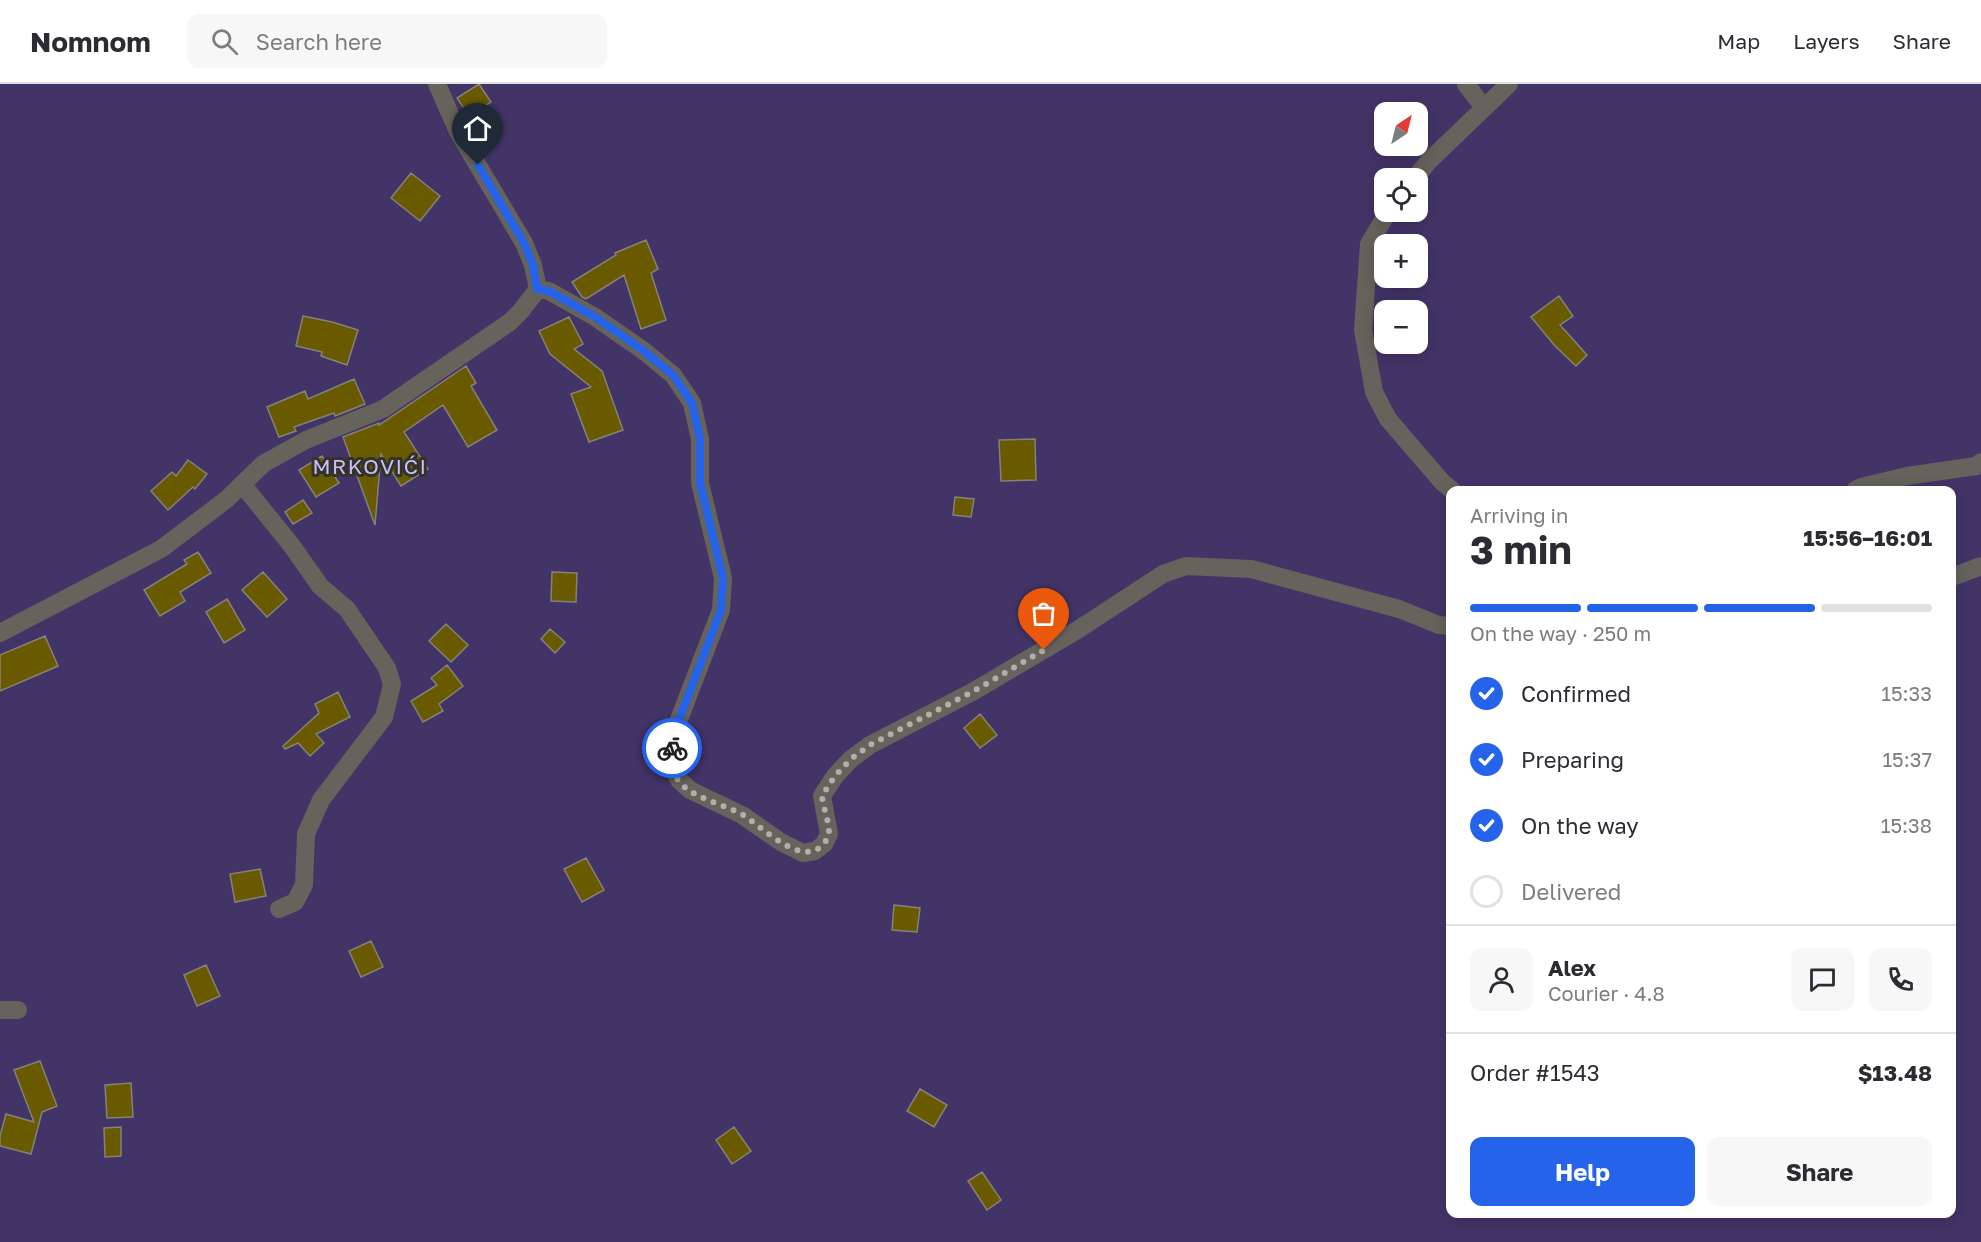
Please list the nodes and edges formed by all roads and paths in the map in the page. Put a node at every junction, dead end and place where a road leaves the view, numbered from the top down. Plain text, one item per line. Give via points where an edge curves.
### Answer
1 (437, 84) edge
2 (1466, 84) edge
3 (1509, 84) edge
4 (1484, 108) junction
5 (1423, 168) edge
6 (1382, 222) edge
7 (537, 289) junction
8 (1981, 462) edge
9 (242, 484) junction
10 (1447, 486) edge
11 (1866, 486) edge
12 (1981, 566) edge
13 (1956, 575) edge
14 (1446, 628) edge
15 (0, 633) edge
16 (279, 909) dead end

1 - 7 street via 458,132 524,243
2 - 4 street
3 - 4 street
4 - 5 street
6 - 10 street via 1369,244 1363,330 1374,392 1388,419
7 - 9 street via 510,322 383,409 306,440 263,464
7 - 14 street via 549,291 595,317 644,351 673,375 692,403 700,439 700,483 723,578 722,599 675,730 670,755 673,768 690,790 742,815 781,843 803,853 824,844 829,834 822,796 851,759 1079,629 1162,574 1186,566 1251,569 1399,609
8 - 11 street
9 - 15 street via 161,549
9 - 16 street via 320,586 346,609 387,668 392,684 384,717 321,800 306,834 304,885 296,902
12 - 13 street

